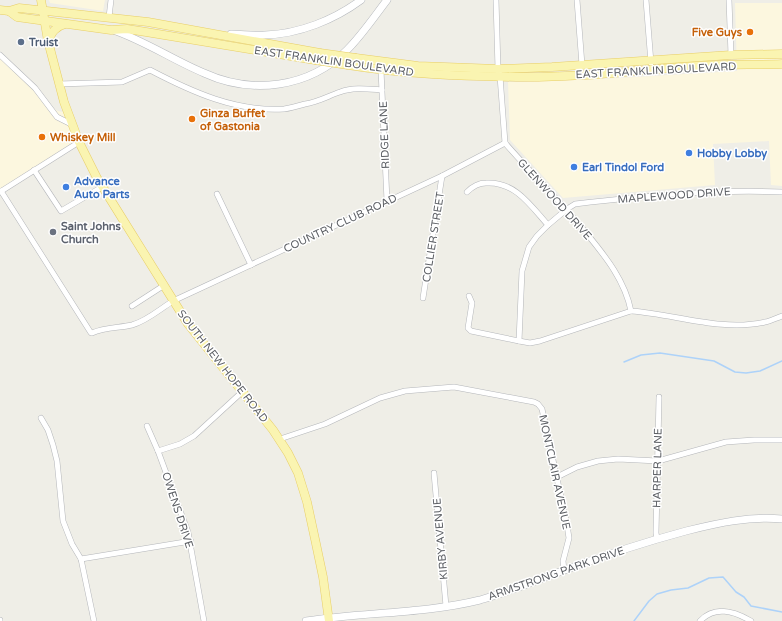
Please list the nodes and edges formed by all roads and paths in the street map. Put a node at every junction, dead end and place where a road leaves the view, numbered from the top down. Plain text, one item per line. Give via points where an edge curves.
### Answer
1 (41, 0) edge
2 (111, 0) edge
3 (361, 0) edge
4 (387, 0) edge
5 (496, 0) edge
6 (577, 0) edge
7 (646, 0) edge
8 (729, 0) edge
9 (0, 10) edge
10 (9, 11) junction
11 (42, 11) junction
12 (109, 17) junction
13 (44, 20) junction
14 (69, 24) junction
15 (111, 30) junction
16 (214, 34) junction
17 (48, 41) junction
18 (782, 54) edge
19 (0, 55) edge
20 (731, 55) junction
21 (651, 60) junction
22 (782, 64) edge
23 (582, 65) junction
24 (381, 70) junction
25 (651, 70) junction
26 (500, 73) junction
27 (60, 84) junction
28 (382, 90) junction
29 (71, 124) junction
30 (79, 142) junction
31 (505, 143) junction
32 (34, 170) junction
33 (442, 176) junction
34 (102, 187) junction
35 (1, 192) edge
36 (467, 192) dead end
37 (782, 192) edge
38 (217, 194) dead end
39 (387, 201) junction
40 (567, 209) junction
41 (548, 225) junction
42 (251, 265) junction
43 (163, 286) junction
44 (469, 296) dead end
45 (423, 298) dead end
46 (173, 302) junction
47 (132, 306) dead end
48 (631, 311) junction
49 (782, 316) edge
50 (519, 341) junction
51 (242, 392) junction
52 (659, 397) dead end
53 (41, 418) dead end
54 (147, 426) dead end
55 (280, 439) junction
56 (782, 440) edge
57 (158, 451) junction
58 (658, 461) junction
59 (434, 473) dead end
60 (557, 477) junction
61 (782, 519) edge
62 (657, 538) junction
63 (191, 541) junction
64 (81, 559) junction
65 (564, 570) junction
66 (446, 606) junction
67 (329, 619) edge
68 (94, 621) edge
69 (204, 621) edge
70 (306, 621) edge
71 (700, 621) edge
72 (751, 621) edge

1 - 11 main road, SOUTH NEW HOPE ROAD
2 - 12 street
3 - 16 main road via 334,17 295,31 265,35
4 - 15 main road via 354,43 327,66 306,77 269,86 248,86 218,79 156,48
5 - 26 street
6 - 23 street
7 - 21 street
8 - 20 street
9 - 10 main road, EAST FRANKLIN BOULEVARD
10 - 11 main road, EAST FRANKLIN BOULEVARD via 19,8
10 - 13 main road, EAST FRANKLIN BOULEVARD via 17,17
11 - 12 main road, EAST FRANKLIN BOULEVARD
11 - 13 main road, SOUTH NEW HOPE ROAD
12 - 16 main road, EAST FRANKLIN BOULEVARD
13 - 14 main road, EAST FRANKLIN BOULEVARD
13 - 17 main road, SOUTH NEW HOPE ROAD
14 - 15 main road, EAST FRANKLIN BOULEVARD
14 - 17 main road via 57,27
15 - 24 main road, EAST FRANKLIN BOULEVARD, bridge via 127,29
16 - 26 main road, EAST FRANKLIN BOULEVARD, bridge via 356,58
17 - 27 main road, SOUTH NEW HOPE ROAD
18 - 20 main road, EAST FRANKLIN BOULEVARD
19 - 29 street via 36,88 57,117
20 - 21 main road, EAST FRANKLIN BOULEVARD
21 - 23 main road, EAST FRANKLIN BOULEVARD
21 - 25 street
22 - 25 main road, EAST FRANKLIN BOULEVARD
23 - 26 main road, EAST FRANKLIN BOULEVARD
24 - 26 main road, EAST FRANKLIN BOULEVARD via 428,74
24 - 28 street, RIDGE LANE
25 - 26 main road, EAST FRANKLIN BOULEVARD via 538,77
26 - 31 street
27 - 28 street via 122,82 150,70 201,94 259,109 285,109 316,102 340,91 360,88
27 - 29 main road, SOUTH NEW HOPE ROAD
28 - 39 street, RIDGE LANE
29 - 30 main road, SOUTH NEW HOPE ROAD
30 - 32 street
30 - 34 main road, SOUTH NEW HOPE ROAD
31 - 33 street, COUNTRY CLUB ROAD
31 - 40 street, GLENWOOD DRIVE
32 - 34 street via 61,212
32 - 35 street
33 - 39 street, COUNTRY CLUB ROAD
33 - 45 street, COLLIER STREET
34 - 43 main road, SOUTH NEW HOPE ROAD
35 - 46 street, COUNTRY CLUB ROAD via 91,333 133,324
36 - 41 street via 481,183 505,185 523,197
37 - 40 street, MAPLEWOOD DRIVE via 722,190 575,204
38 - 42 street
39 - 42 street, COUNTRY CLUB ROAD
40 - 41 street
40 - 48 street, GLENWOOD DRIVE via 606,257 619,279
41 - 50 street via 529,247 525,258 522,271
42 - 46 street, COUNTRY CLUB ROAD
43 - 46 main road, SOUTH NEW HOPE ROAD
43 - 47 street
44 - 50 street via 472,303 468,328 471,331
46 - 51 main road, SOUTH NEW HOPE ROAD via 201,342
48 - 49 street via 729,325 766,322
48 - 50 street via 540,341
51 - 55 main road, SOUTH NEW HOPE ROAD
51 - 57 street via 194,436
52 - 58 street, HARPER LANE
53 - 64 street via 50,435 58,467 63,521
54 - 57 street, OWENS DRIVE
55 - 60 street, MONTCLAIR AVENUE via 325,424 391,394 441,387 463,388 538,404 542,409
55 - 67 main road, SOUTH NEW HOPE ROAD via 303,488 323,577
56 - 58 street via 726,442
57 - 63 street, OWENS DRIVE
58 - 60 street via 598,461 577,467
58 - 62 street, HARPER LANE
59 - 66 street, KIRBY AVENUE
60 - 65 street, MONTCLAIR AVENUE via 569,538 563,561
61 - 62 main road, ARMSTRONG PARK DRIVE via 754,518 723,522
62 - 65 main road, ARMSTRONG PARK DRIVE
63 - 64 street
63 - 69 street, OWENS DRIVE
64 - 68 street
65 - 66 main road, ARMSTRONG PARK DRIVE via 496,595
66 - 67 main road, ARMSTRONG PARK DRIVE
67 - 70 main road, ARMSTRONG PARK DRIVE
71 - 72 street via 712,612 726,611

